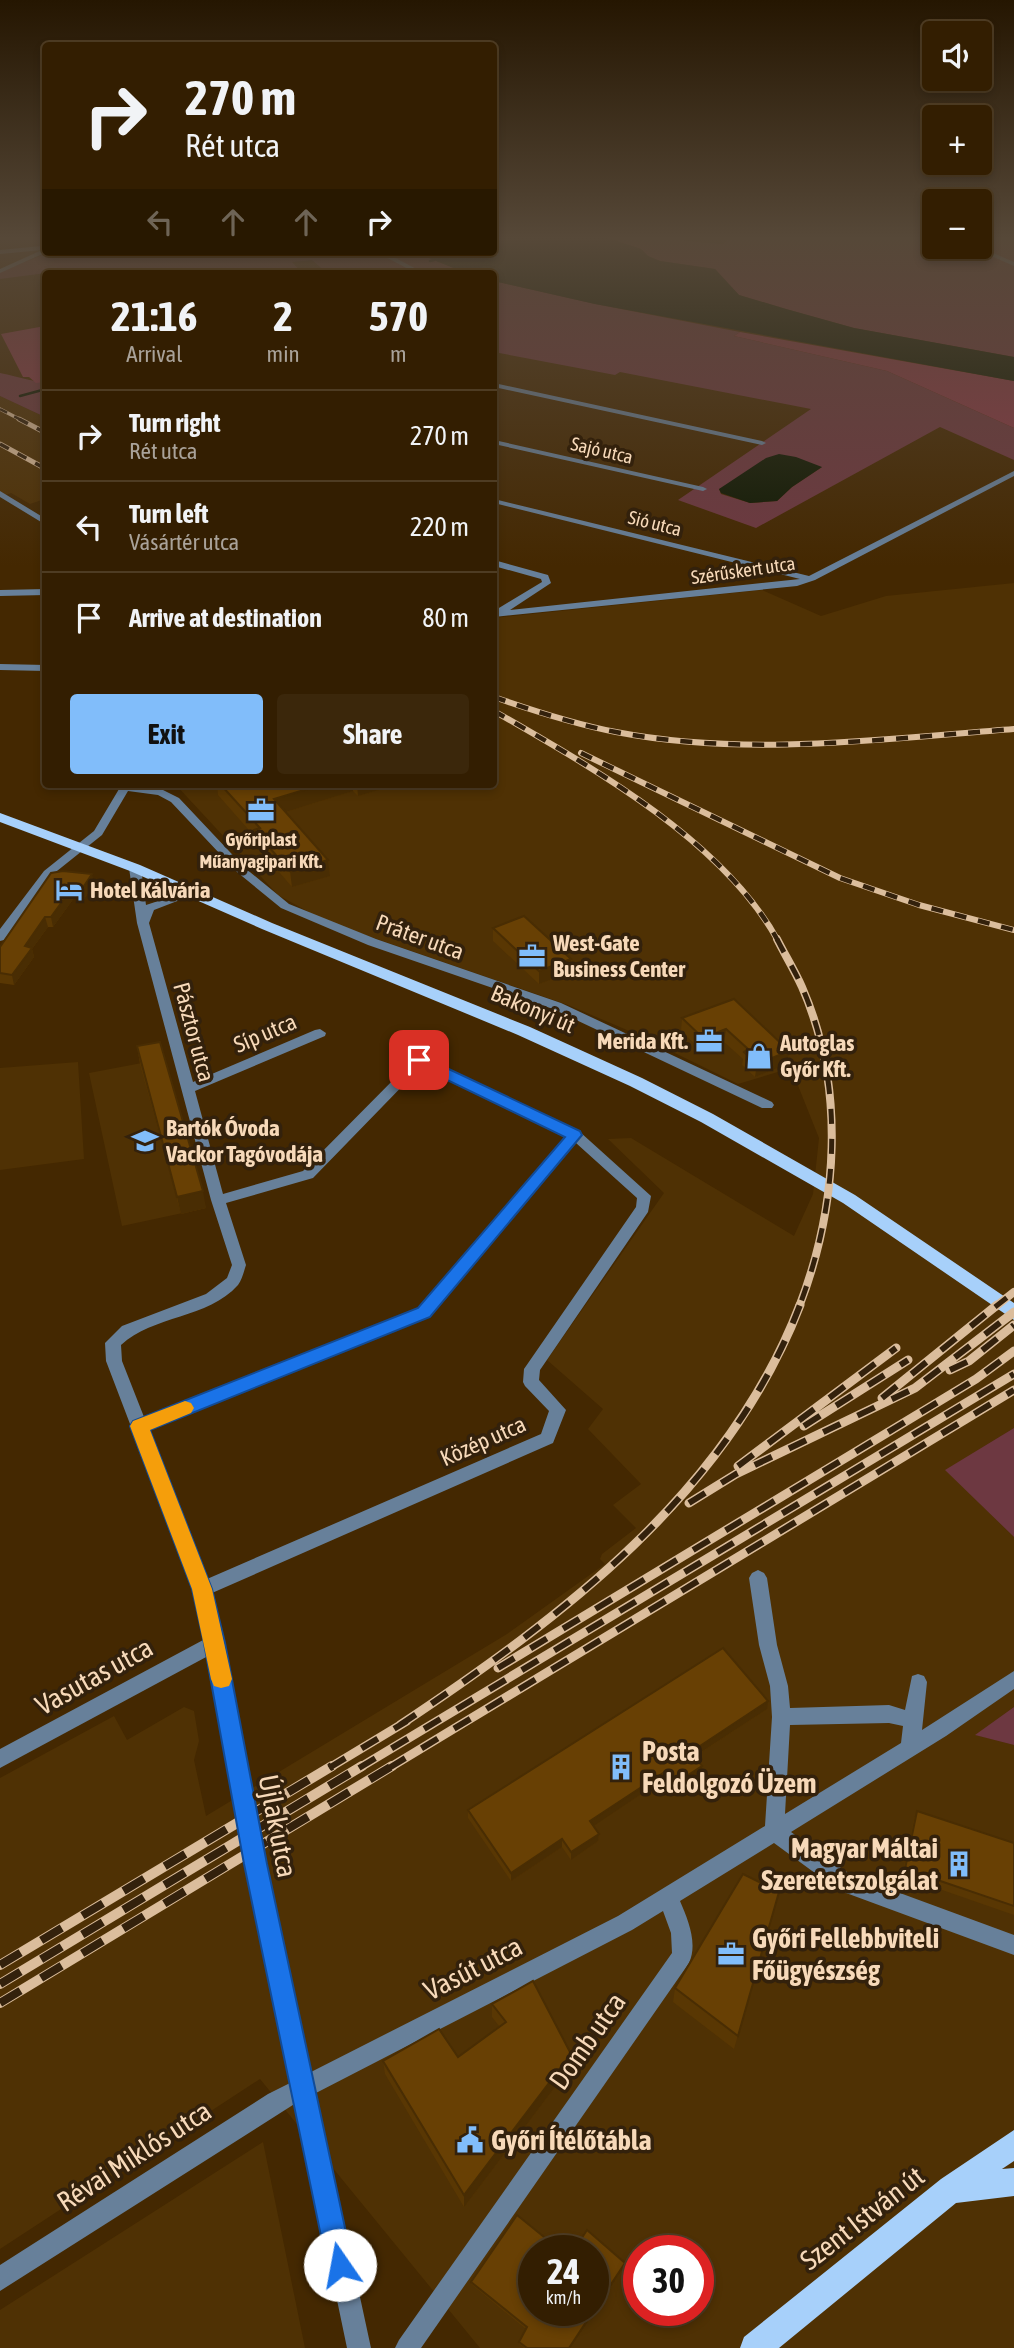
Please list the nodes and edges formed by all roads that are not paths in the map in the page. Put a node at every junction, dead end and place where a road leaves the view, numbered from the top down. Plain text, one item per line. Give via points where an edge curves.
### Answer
1 (497, 387) edge
2 (497, 443) edge
3 (762, 443) dead end
4 (1014, 473) edge
5 (703, 489) dead end
6 (0, 493) edge
7 (497, 502) edge
8 (42, 520) edge
9 (497, 564) edge
10 (808, 579) junction
11 (42, 592) edge
12 (0, 593) edge
13 (497, 612) edge
14 (497, 614) edge
15 (0, 667) edge
16 (42, 668) edge
17 (125, 788) edge
18 (137, 788) edge
19 (0, 817) edge
20 (81, 846) junction
21 (135, 868) junction
22 (192, 894) junction
23 (143, 923) junction
24 (0, 937) edge
25 (320, 1033) dead end
26 (188, 1089) junction
27 (767, 1105) dead end
28 (575, 1135) junction
29 (218, 1200) junction
30 (1014, 1313) edge
31 (127, 1329) joint
32 (139, 1426) junction
33 (758, 1578) dead end
34 (202, 1589) junction
35 (215, 1643) junction
36 (1014, 1679) edge
37 (918, 1682) dead end
38 (781, 1717) junction
39 (912, 1720) junction
40 (910, 1748) junction
41 (0, 1759) edge
42 (774, 1830) junction
43 (667, 1897) junction
44 (1014, 1945) edge
45 (303, 2087) junction
46 (1014, 2144) edge
47 (1014, 2182) edge
48 (951, 2189) junction
49 (0, 2279) edge
50 (359, 2348) edge
51 (407, 2348) edge
52 (755, 2348) edge

1 - 3 street
2 - 5 street, Sajó utca
4 - 10 street, Szérűskert utca
6 - 8 street
7 - 10 street, Sió utca
9 - 13 street via 537,573 547,583
10 - 14 street, Szérűskert utca via 774,587
11 - 12 street
15 - 16 street
17 - 20 street via 103,826
18 - 27 street, Práter utca via 175,800 241,870 285,906 372,942 557,1006
19 - 20 main road, Bakonyi út
20 - 21 main road, Bakonyi út
20 - 24 street via 48,873
21 - 22 main road, Bakonyi út
21 - 23 street, Pásztor utca
22 - 23 street via 149,908
22 - 30 main road, Bakonyi út via 580,1055 707,1118 859,1206
23 - 26 street, Pásztor utca
25 - 26 street, Síp utca
26 - 29 street, Pásztor utca
28 - 29 street via 414,1065 308,1175
28 - 32 street via 424,1312
28 - 34 street, Közép utca via 644,1196 643,1208 532,1368 531,1382 558,1410 547,1438
29 - 31 street, Pásztor utca via 239,1265 233,1281 211,1298
31 - 32 street, Újlak utca via 113,1343 114,1361
32 - 34 street, Újlak utca
33 - 38 street
34 - 35 street, Újlak utca
35 - 41 street, Vasutas utca
35 - 45 street, Újlak utca
36 - 40 street
37 - 39 street
38 - 39 street via 889,1714
38 - 42 street
39 - 40 street
40 - 42 street
42 - 43 street
42 - 44 street via 845,1882
43 - 45 street, Vasút utca via 625,1923
43 - 51 street, Domb utca via 680,1924 682,1956
45 - 49 street, Révai Miklós utca via 227,2131
45 - 50 street, Újlak utca
46 - 48 main road, Szent István út
47 - 48 main road
48 - 52 main road, Szent István út

